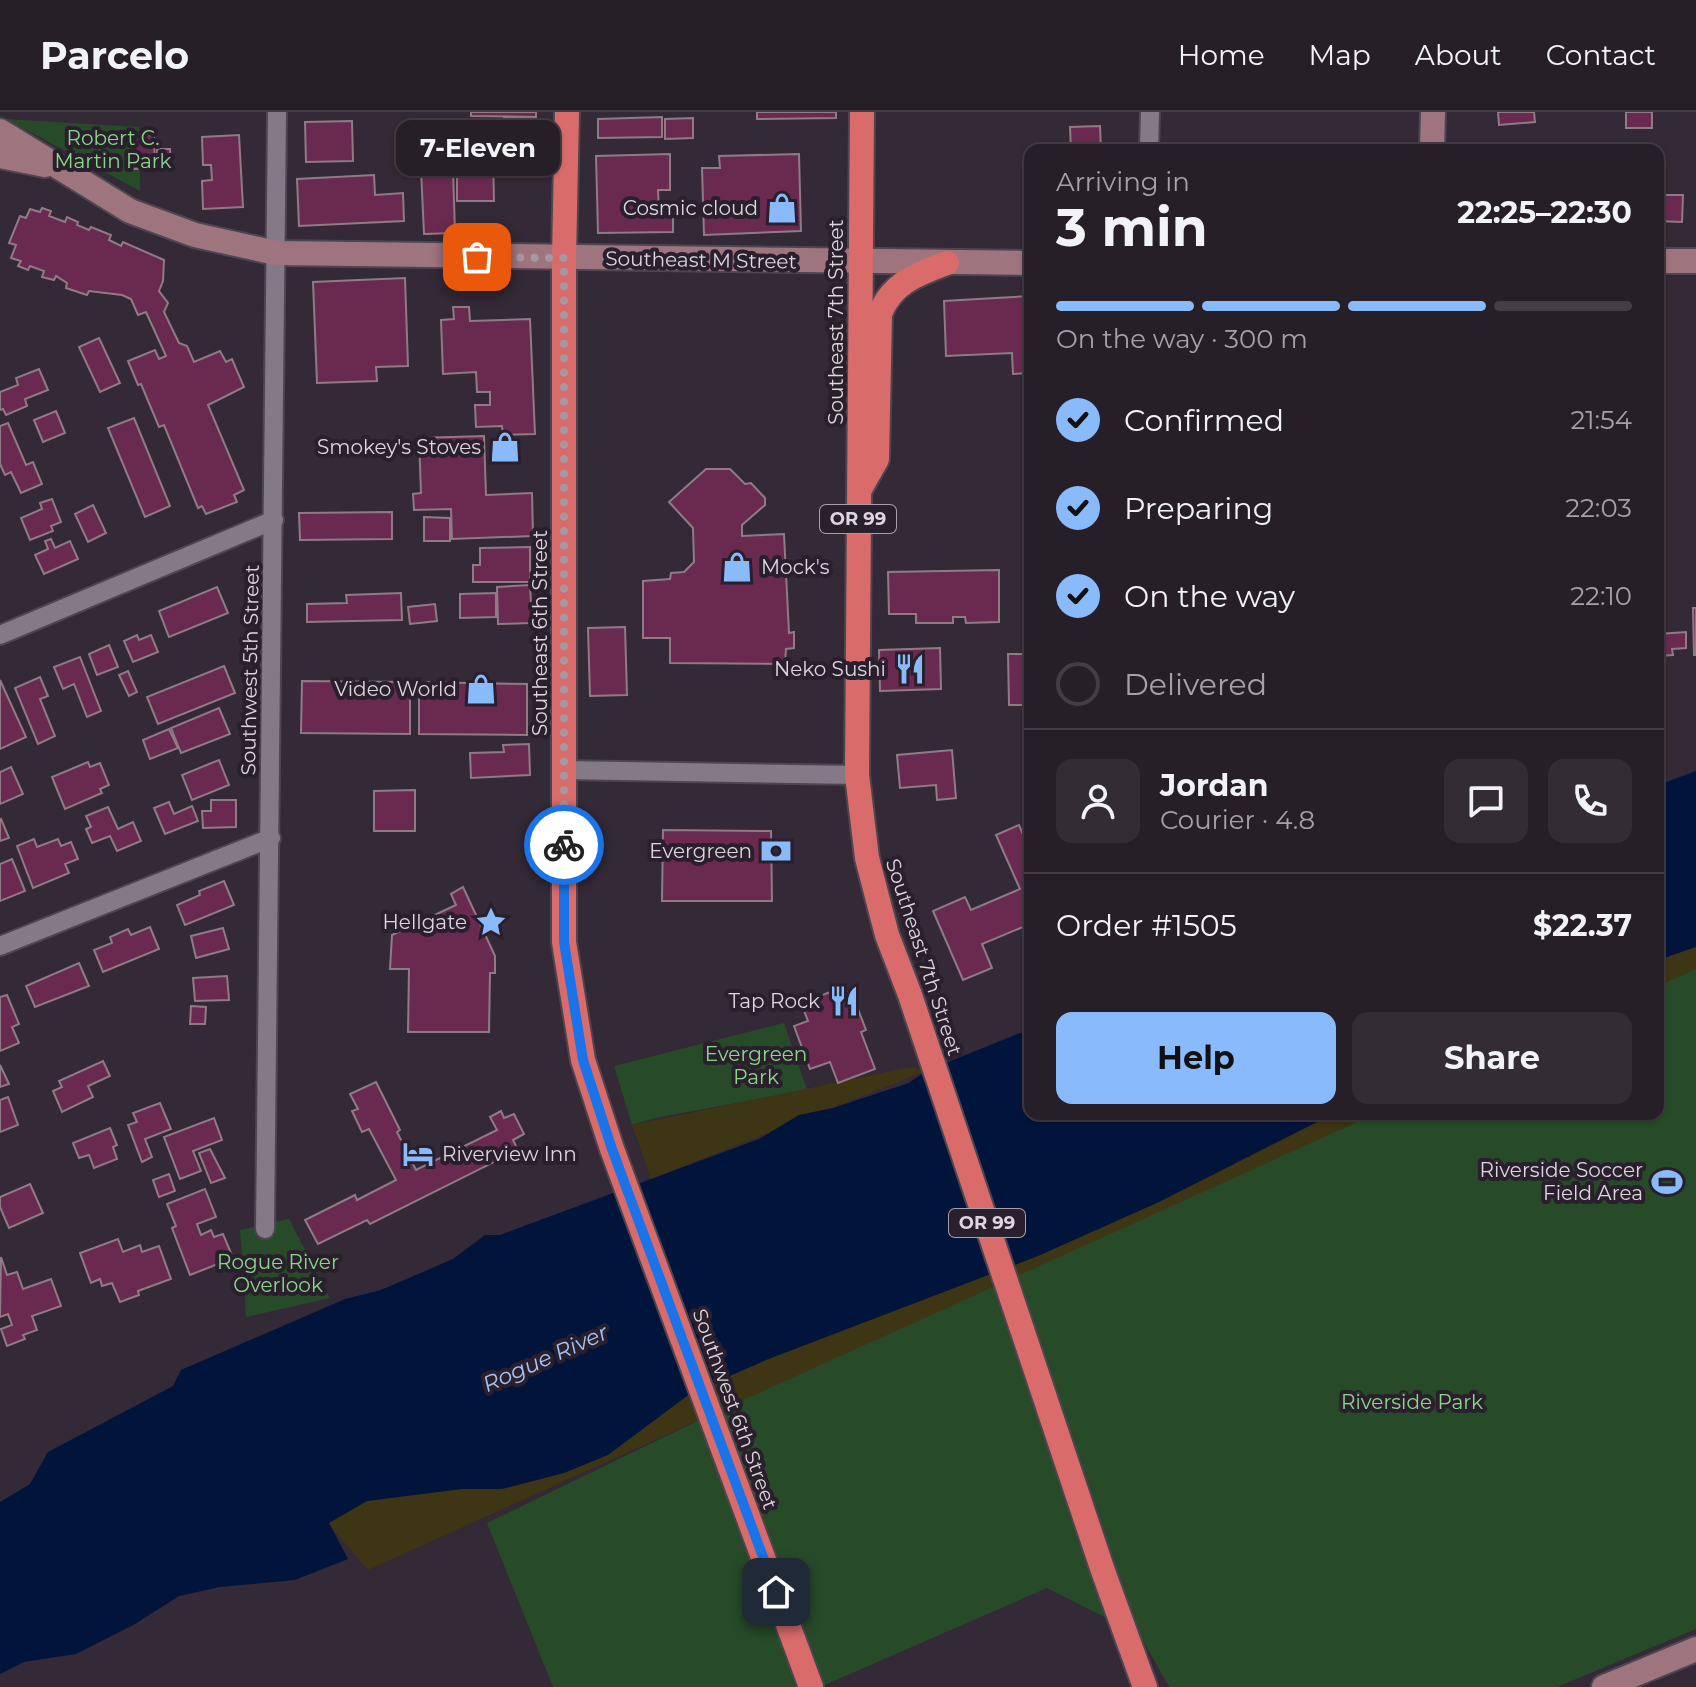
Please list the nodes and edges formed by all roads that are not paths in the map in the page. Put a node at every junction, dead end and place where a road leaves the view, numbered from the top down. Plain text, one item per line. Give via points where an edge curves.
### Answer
1 (277, 112) edge
2 (567, 112) edge
3 (862, 112) edge
4 (1150, 112) edge
5 (1433, 112) edge
6 (0, 131) edge
7 (1149, 144) edge
8 (1432, 144) edge
9 (0, 156) edge
10 (63, 169) junction
11 (276, 253) junction
12 (564, 258) junction
13 (1664, 261) edge
14 (1696, 261) edge
15 (860, 262) junction
16 (947, 263) junction
17 (1024, 263) edge
18 (859, 491) junction
19 (274, 520) junction
20 (0, 635) edge
21 (564, 770) junction
22 (857, 775) junction
23 (271, 838) junction
24 (0, 946) edge
25 (612, 1149) joint
26 (265, 1229) dead end
27 (1696, 1649) edge
28 (811, 1687) edge
29 (1145, 1687) edge
30 (1604, 1687) edge

1 - 11 street, Southwest 5th Street
2 - 12 highway, Southeast 6th Street
3 - 15 highway, Southeast 7th Street / OR 99
4 - 7 street
5 - 8 street
6 - 10 street, Southeast M Street
9 - 10 street
10 - 11 street, Southeast M Street via 130,211 195,235
11 - 12 street, Southeast M Street
11 - 19 street, Southwest 5th Street
12 - 15 street, Southeast M Street
12 - 21 highway, Southeast 6th Street
13 - 14 street
15 - 16 street, Southeast M Street
15 - 18 highway, Southeast 7th Street / OR 99
16 - 17 street, Southeast M Street
16 - 18 highway via 908,279 885,300 880,314 877,459
18 - 22 highway, Southeast 7th Street / OR 99
19 - 20 street
19 - 23 street, Southwest 5th Street
21 - 22 street
21 - 25 highway, Southeast 6th Street via 564,942 583,1060
22 - 29 highway, Southeast 7th Street / OR 99 via 867,858 887,935
23 - 24 street
23 - 26 street, Southwest 5th Street
25 - 28 highway, Southwest 6th Street
27 - 30 street

